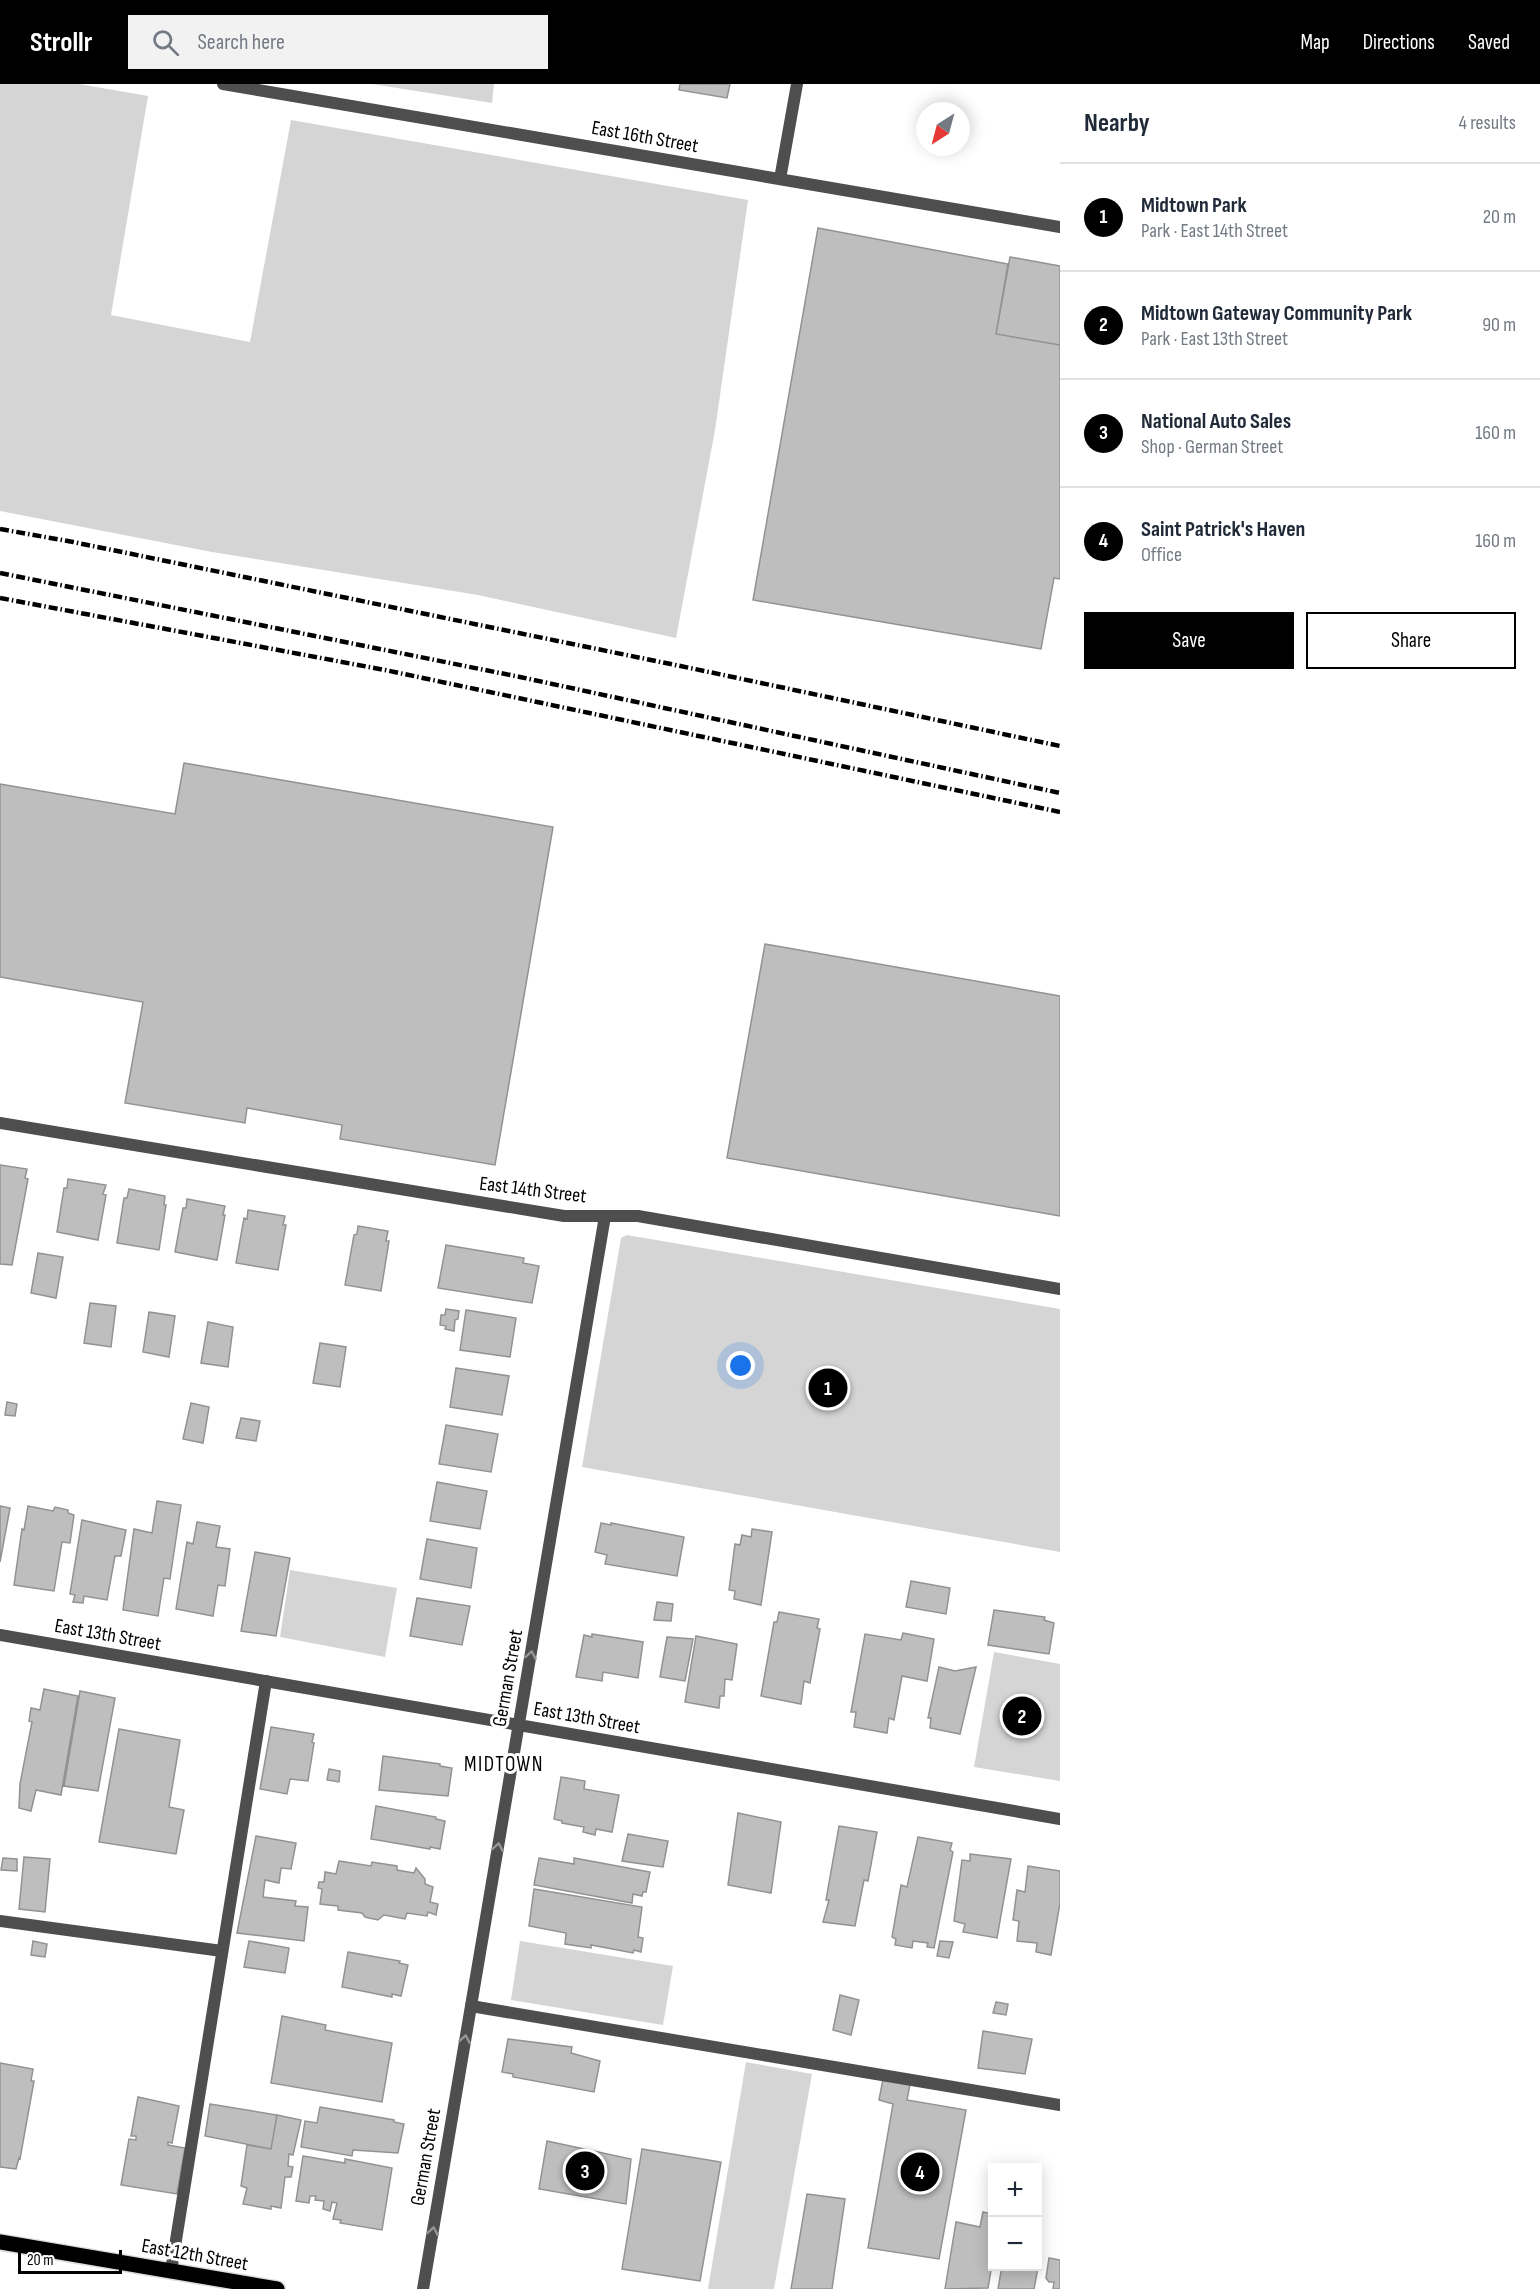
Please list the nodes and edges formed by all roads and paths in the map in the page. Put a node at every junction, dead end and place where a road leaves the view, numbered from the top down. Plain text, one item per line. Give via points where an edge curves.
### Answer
1 (223, 84) edge
2 (796, 84) edge
3 (780, 179) junction
4 (1060, 227) edge
5 (0, 1124) edge
6 (605, 1216) junction
7 (1060, 1289) edge
8 (0, 1635) edge
9 (266, 1681) junction
10 (518, 1725) junction
11 (1060, 1819) edge
12 (0, 1921) edge
13 (222, 1951) junction
14 (471, 2006) junction
15 (1060, 2105) edge
16 (0, 2242) edge
17 (171, 2271) junction
18 (277, 2289) edge
19 (423, 2289) edge

1 - 3 street, East 16th Street
2 - 3 street
3 - 4 street, East 16th Street
5 - 6 street, East 14th Street via 564,1216
6 - 7 street, East 14th Street via 638,1216
10 -> 6 street, German Street
8 - 9 street, East 13th Street
9 - 10 street, East 13th Street
9 - 13 street
10 - 11 street, East 13th Street
14 -> 10 street, German Street
12 - 13 street
13 - 17 street
14 - 15 street
19 -> 14 street, German Street
16 - 17 main road, East 12th Street
17 - 18 main road, East 12th Street

